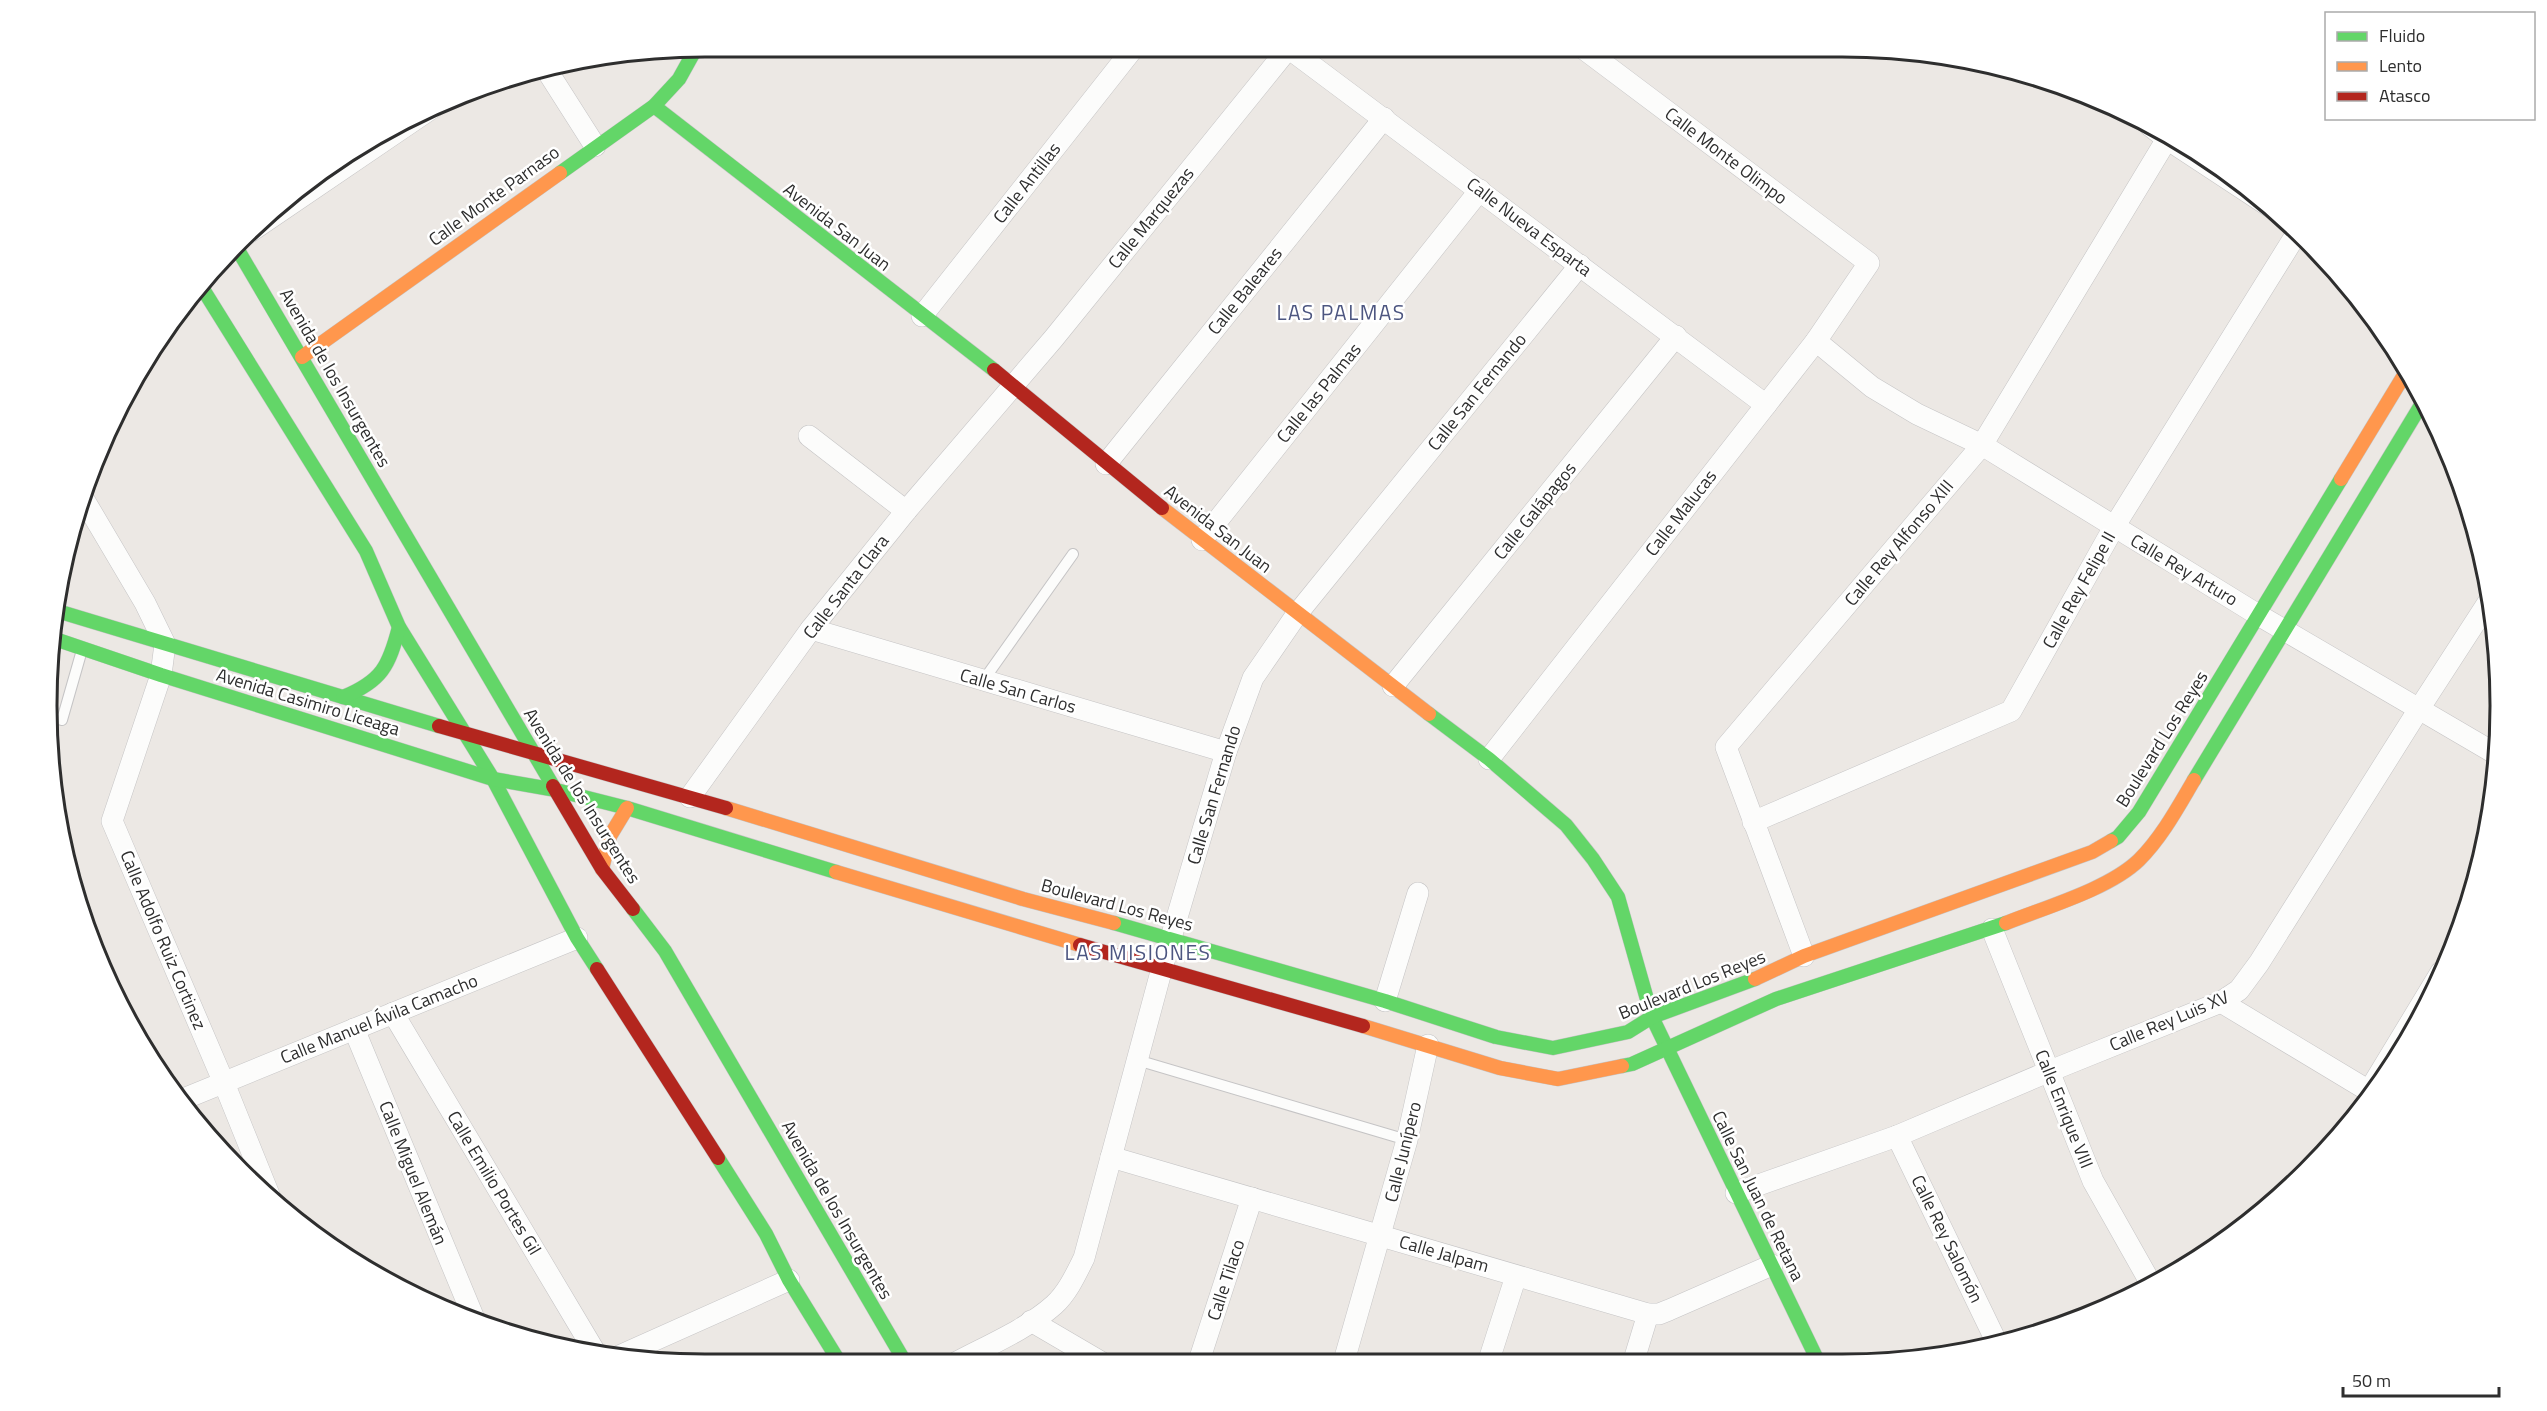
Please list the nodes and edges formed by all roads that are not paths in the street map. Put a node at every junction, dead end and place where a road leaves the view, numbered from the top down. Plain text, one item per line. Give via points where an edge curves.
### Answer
1 (691, 57) edge
2 (1126, 57) edge
3 (1283, 57) edge
4 (1299, 57) edge
5 (1595, 57) edge
6 (550, 76) edge
7 (654, 106) junction
8 (1384, 118) junction
9 (2165, 144) edge
10 (595, 146) junction
11 (363, 155) edge
12 (322, 183) edge
13 (1480, 190) junction
14 (2293, 240) edge
15 (241, 254) edge
16 (1869, 263) joint
17 (1580, 265) junction
18 (206, 293) edge
19 (922, 316) junction
20 (1676, 336) junction
21 (1816, 341) junction
22 (302, 357) junction
23 (2402, 379) edge
24 (1014, 386) junction
25 (1766, 405) junction
26 (2418, 410) edge
27 (809, 436) dead end
28 (1983, 445) junction
29 (1106, 464) junction
30 (88, 507) edge
31 (906, 511) junction
32 (2114, 527) junction
33 (1202, 540) junction
34 (1073, 554) dead end
35 (2483, 612) edge
36 (64, 613) edge
37 (1297, 614) junction
38 (2260, 616) junction
39 (399, 627) junction
40 (811, 629) junction
41 (2286, 630) junction
42 (61, 641) edge
43 (165, 644) junction
44 (83, 648) junction
45 (162, 675) junction
46 (983, 681) junction
47 (1393, 686) junction
48 (343, 697) junction
49 (2419, 709) junction
50 (57, 719) edge
51 (464, 733) junction
52 (2489, 750) edge
53 (1226, 752) junction
54 (534, 754) junction
55 (1489, 759) junction
56 (493, 779) junction
57 (556, 790) junction
58 (690, 797) junction
59 (627, 808) junction
60 (1753, 822) junction
61 (837, 858) junction
62 (602, 869) junction
63 (1418, 893) dead end
64 (1992, 929) junction
65 (577, 938) junction
66 (1171, 938) junction
67 (1804, 956) junction
68 (1162, 968) junction
69 (1385, 1001) junction
70 (2221, 1002) junction
71 (393, 1013) junction
72 (1652, 1017) junction
73 (354, 1029) junction
74 (1428, 1045) junction
75 (1667, 1048) junction
76 (1137, 1060) junction
77 (2050, 1071) junction
78 (224, 1083) junction
79 (2365, 1088) edge
80 (189, 1097) edge
81 (1897, 1136) junction
82 (1407, 1140) junction
83 (1111, 1157) junction
84 (263, 1179) edge
85 (1736, 1193) junction
86 (1252, 1198) junction
87 (1381, 1236) junction
88 (1772, 1265) junction
89 (1516, 1276) junction
90 (2147, 1277) edge
91 (789, 1280) junction
92 (471, 1310) edge
93 (1648, 1314) junction
94 (1031, 1322) junction
95 (1994, 1336) edge
96 (590, 1344) edge
97 (634, 1349) edge
98 (835, 1354) edge
99 (900, 1354) edge
100 (972, 1354) edge
101 (1087, 1354) edge
102 (1201, 1354) edge
103 (1346, 1354) edge
104 (1491, 1354) edge
105 (1636, 1354) edge
106 (1815, 1354) edge

1 - 7 main road, Calle Monte Parnaso via 679,79
2 - 19 street, Calle Antillas
3 - 24 street, Calle Marquezas
4 - 8 street, Calle Nueva Esparta
5 - 16 street, Calle Monte Olimpo
6 - 10 street
7 - 10 main road, Calle Monte Parnaso
7 - 19 main road, Avenida San Juan
8 - 13 street, Calle Nueva Esparta
8 - 29 street, Calle Baleares
9 - 28 street, Calle Rey Alfonso XIII
10 - 22 main road, Calle Monte Parnaso
11 - 12 street
13 - 17 street, Calle Nueva Esparta
13 - 33 street, Calle las Palmas
14 - 32 street, Calle Rey Felipe II
15 - 22 main road, Avenida de los Insurgentes
16 - 21 street, Calle Malucas
17 - 20 street, Calle Nueva Esparta
17 - 37 street, Calle San Fernando
18 - 39 main road via 366,551
19 - 24 main road, Avenida San Juan
20 - 25 street, Calle Nueva Esparta
20 - 47 street, Calle Galápagos
21 - 25 street, Calle Malucas
21 - 28 street, Calle Rey Arturo via 1872,387 1917,414
22 - 54 main road, Avenida de los Insurgentes
23 - 38 main road, Boulevard Los Reyes
24 - 29 main road, Avenida San Juan
24 - 31 street, Calle Santa Clara
25 - 55 street, Calle Malucas
26 - 41 main road, Boulevard Los Reyes
27 - 31 street
28 - 32 street, Calle Rey Arturo
28 - 60 street, Calle Rey Alfonso XIII via 1726,747
29 - 33 main road, Avenida San Juan
30 - 43 street
31 - 40 street, Calle Santa Clara
32 - 38 street, Calle Rey Arturo
32 - 60 street, Calle Rey Felipe II via 2011,711
33 - 37 main road, Avenida San Juan
34 - 46 lane
35 - 49 street, Calle Rey Luis XV
36 - 43 main road, Avenida Casimiro Liceaga
37 - 47 main road, Avenida San Juan
37 - 53 street, Calle San Fernando via 1253,678
38 - 41 street, Calle Rey Arturo
38 - 67 main road, Boulevard Los Reyes via 2139,812 2118,837 2092,852
39 - 48 main road via 384,672 366,688
39 - 51 main road
40 - 46 street, Calle San Carlos
40 - 58 street, Calle Santa Clara
41 - 49 street, Calle Rey Arturo
41 - 64 main road, Boulevard Los Reyes via 2164,830 2139,860 2114,879
42 - 44 main road, Avenida Casimiro Liceaga
43 - 45 street, Calle Adolfo Ruiz Cortinez
43 - 48 main road, Avenida Casimiro Liceaga
44 - 45 main road, Avenida Casimiro Liceaga
44 - 50 lane via 62,720
45 - 56 main road, Avenida Casimiro Liceaga
45 - 78 street, Calle Adolfo Ruiz Cortinez via 112,820
46 - 53 street, Calle San Carlos
47 - 55 main road, Avenida San Juan
48 - 51 main road, Avenida Casimiro Liceaga
49 - 52 street, Calle Rey Arturo
49 - 70 street, Calle Rey Luis XV via 2259,963 2239,990
51 - 54 main road, Avenida Casimiro Liceaga
51 - 56 main road
53 - 66 street, Calle San Fernando
54 - 57 main road, Avenida de los Insurgentes
54 - 58 main road, Boulevard Los Reyes
55 - 72 main road, Avenida San Juan via 1566,825 1618,897
56 - 57 main road, Avenida Casimiro Liceaga
56 - 65 main road
57 - 59 main road, Boulevard Los Reyes
57 - 62 main road, Avenida de los Insurgentes
58 - 61 main road, Boulevard Los Reyes
59 - 61 main road, Boulevard Los Reyes
59 - 62 main road via 610,836
60 - 67 street, Calle Rey Alfonso XIII
61 - 66 main road, Boulevard Los Reyes via 1023,899
61 - 68 main road, Boulevard Los Reyes
62 - 99 main road, Avenida de los Insurgentes via 664,951
63 - 69 street
64 - 75 main road, Boulevard Los Reyes via 1776,999
64 - 77 street, Calle Enrique VIII
65 - 71 street, Calle Manuel Ávila Camacho
65 - 91 main road via 766,1234
66 - 68 street, Calle San Fernando
66 - 69 main road, Boulevard Los Reyes
67 - 72 main road, Boulevard Los Reyes via 1764,976
68 - 74 main road, Boulevard Los Reyes
68 - 76 street, Calle San Fernando
69 - 72 main road, Boulevard Los Reyes via 1496,1037 1553,1048 1628,1032
70 - 77 street, Calle Rey Luis XV
70 - 79 street
71 - 73 street, Calle Manuel Ávila Camacho
71 - 96 street, Calle Emilio Portes Gil
72 - 75 main road, Avenida San Juan
73 - 78 street, Calle Manuel Ávila Camacho
73 - 92 street, Calle Miguel Alemán
74 - 75 main road, Boulevard Los Reyes via 1500,1068 1558,1079 1632,1064
74 - 82 street, Calle Junípero
75 - 85 main road, Calle San Juan de Retana
76 - 82 lane
76 - 83 street, Calle San Fernando
77 - 81 street, Calle Rey Luis XV
77 - 90 street, Calle Enrique VIII via 2093,1181
78 - 80 street, Calle Manuel Ávila Camacho
78 - 84 street, Calle Adolfo Ruiz Cortinez
81 - 85 street, Calle Rey Luis XV
81 - 95 street, Calle Rey Salomón
82 - 87 street, Calle Junípero
83 - 86 street, Calle Jalpam
83 - 94 street, Calle San Fernando via 1084,1258 1071,1285 1055,1305
85 - 88 main road, Calle San Juan de Retana
86 - 87 street, Calle Jalpam
86 - 102 street, Calle Tilaco
87 - 89 street, Calle Jalpam
87 - 103 street, Calle Junípero
88 - 93 street via 1659,1314
88 - 106 main road, Calle San Juan de Retana
89 - 93 street, Calle Jalpam
89 - 104 street
91 - 97 street
91 - 98 main road
93 - 105 street
94 - 100 street, Calle San Fernando
94 - 101 street

